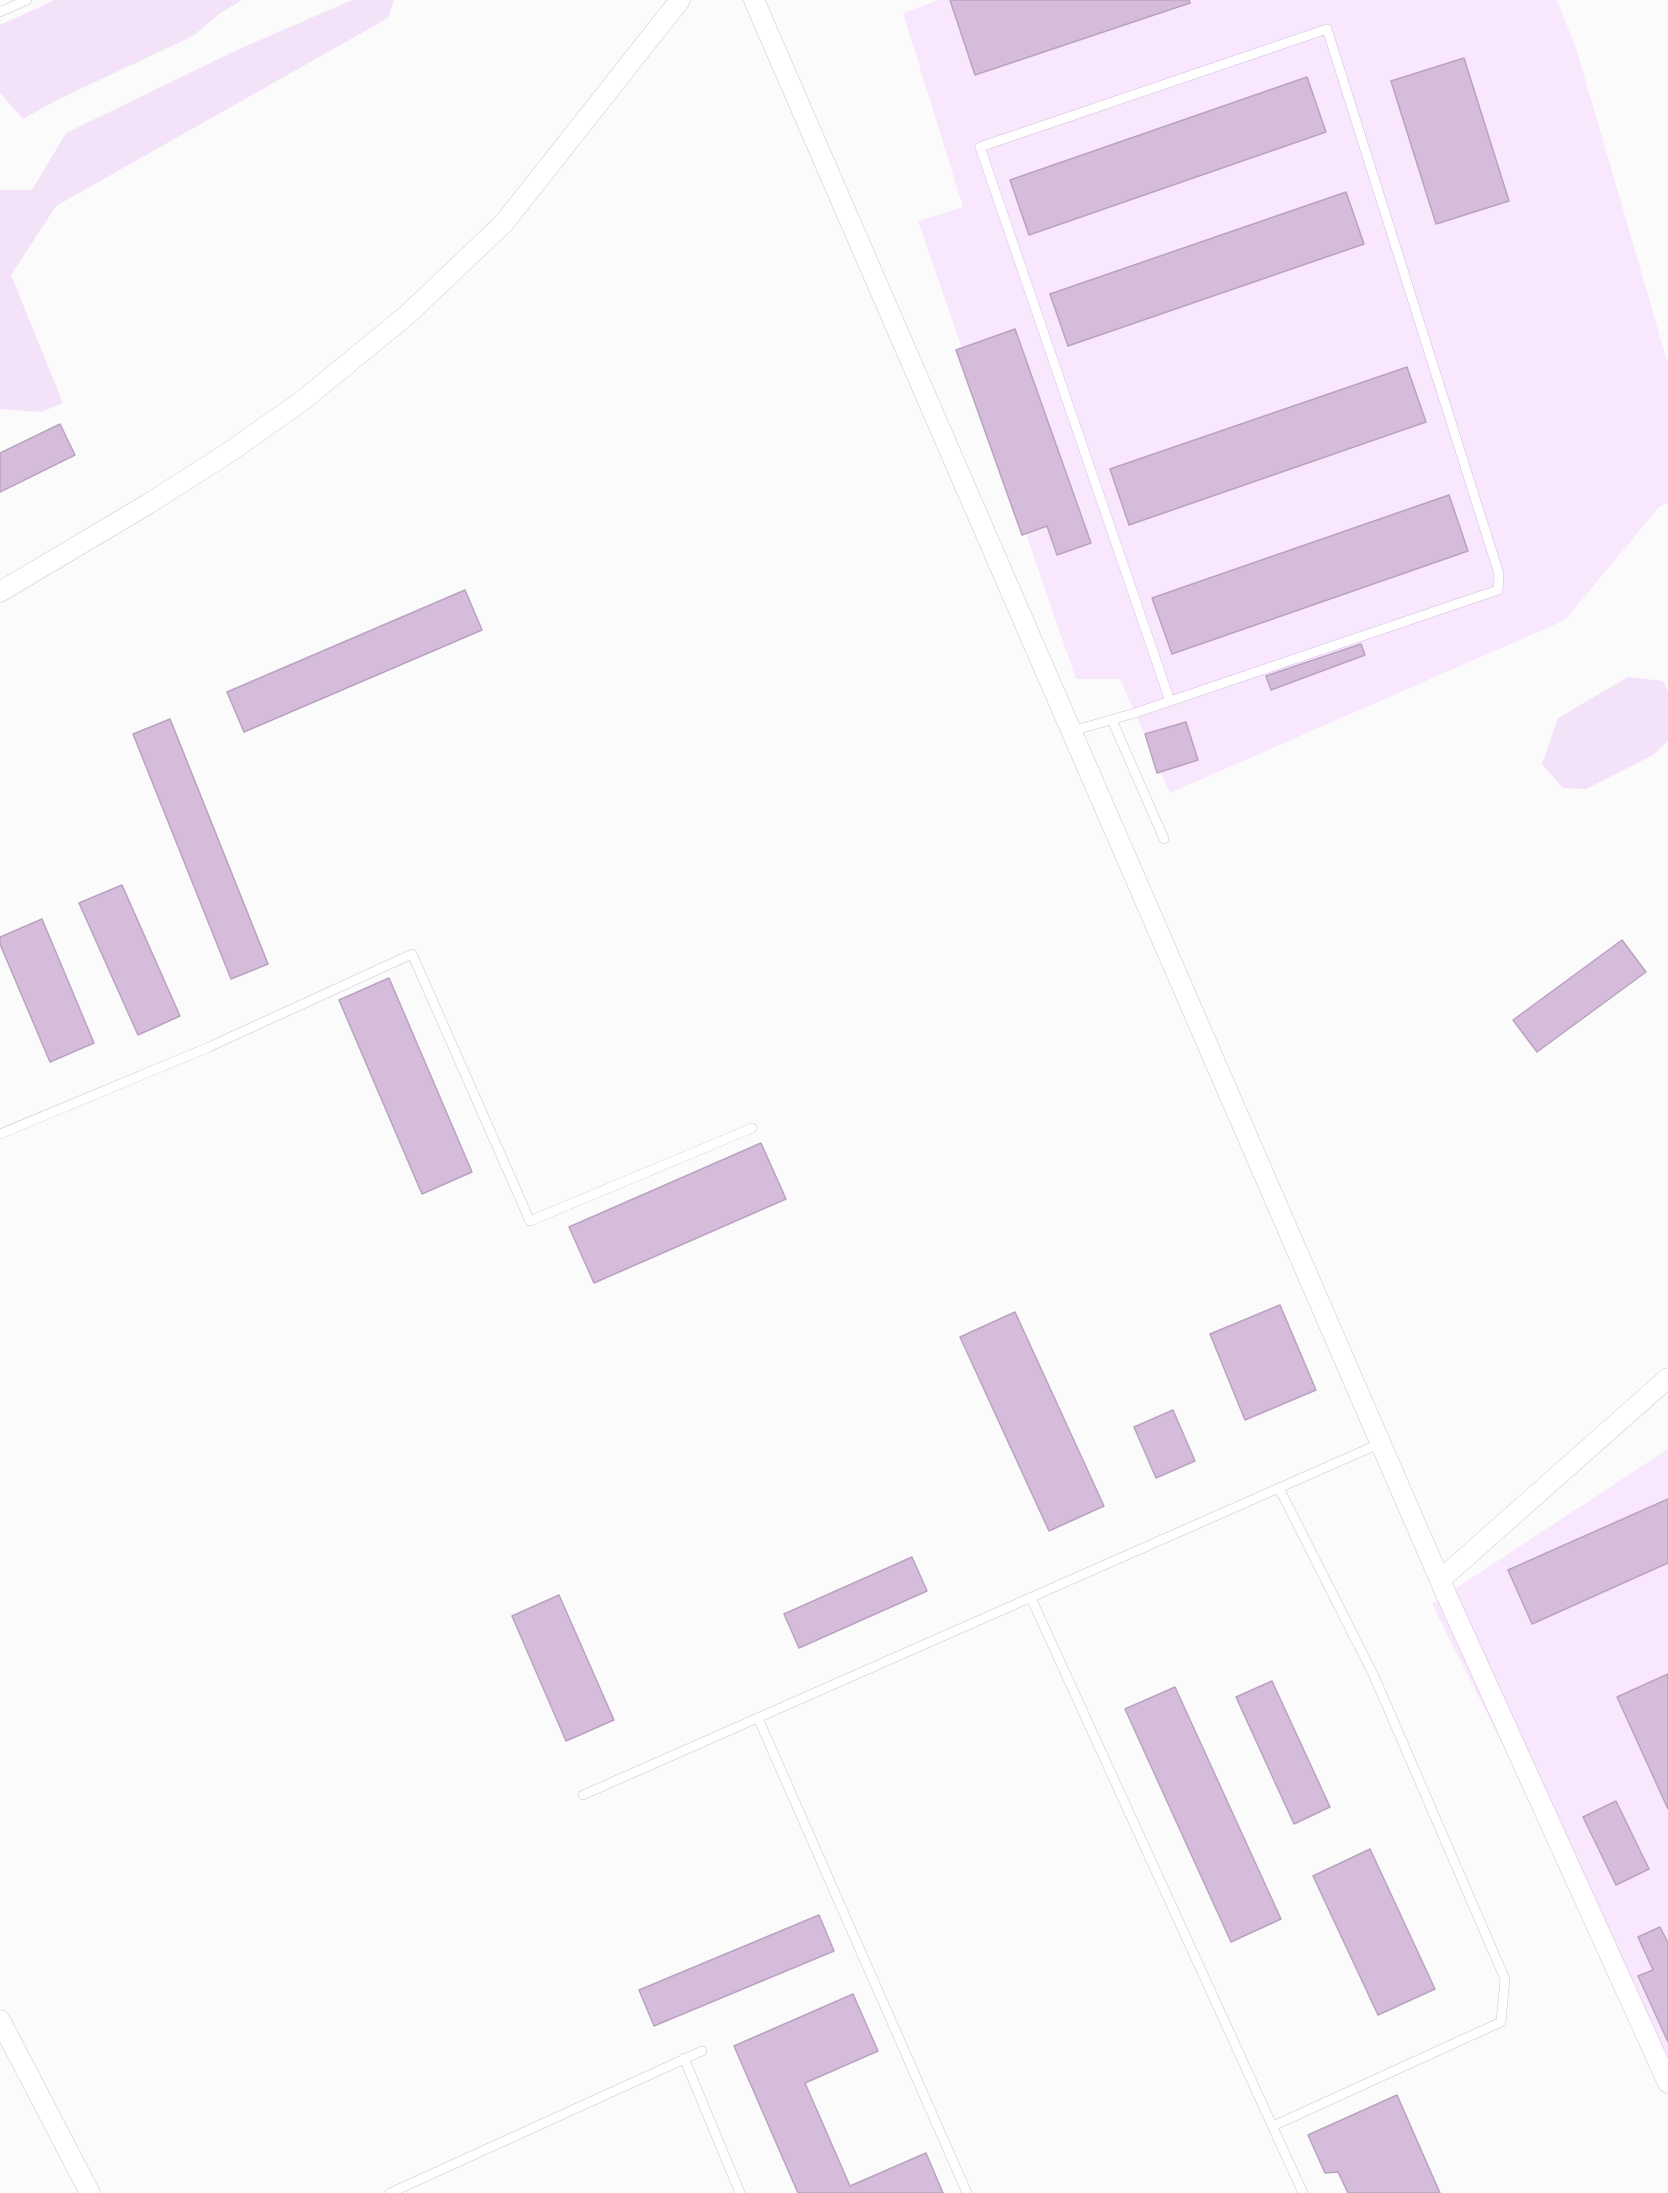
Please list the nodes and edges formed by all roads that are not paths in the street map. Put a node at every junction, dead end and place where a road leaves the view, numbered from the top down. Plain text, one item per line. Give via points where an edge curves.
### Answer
1 (27, 0) edge
2 (680, 0) edge
3 (754, 0) edge
4 (0, 12) edge
5 (0, 592) edge
6 (1170, 701) junction
7 (1112, 720) junction
8 (1072, 732) junction
9 (1164, 839) dead end
10 (752, 1128) dead end
11 (0, 1134) edge
12 (1668, 1378) edge
13 (1381, 1443) junction
14 (1279, 1488) junction
15 (1440, 1580) junction
16 (1031, 1598) junction
17 (758, 1718) junction
18 (583, 1795) dead end
19 (0, 2020) edge
20 (702, 2051) dead end
21 (684, 2058) junction
22 (1668, 2083) edge
23 (1273, 2126) junction
24 (90, 2193) edge
25 (390, 2193) edge
26 (740, 2193) edge
27 (967, 2193) edge
28 (1303, 2193) edge

1 - 4 lane
2 - 5 street via 504,223 407,315 302,401 228,453
3 - 8 street
6 - 6 lane via 980,147 1328,29 1498,574 1498,590
6 - 7 lane
7 - 8 lane
7 - 9 lane
8 - 13 street
10 - 11 lane via 530,1221 412,954 209,1047
12 - 15 street
13 - 14 lane
13 - 15 street
14 - 16 lane
14 - 23 lane via 1374,1676 1505,1979 1501,2022
15 - 22 street
16 - 17 lane
16 - 23 lane
17 - 18 lane
17 - 27 lane
19 - 24 street
20 - 21 lane
21 - 25 lane
21 - 26 lane
23 - 28 lane

